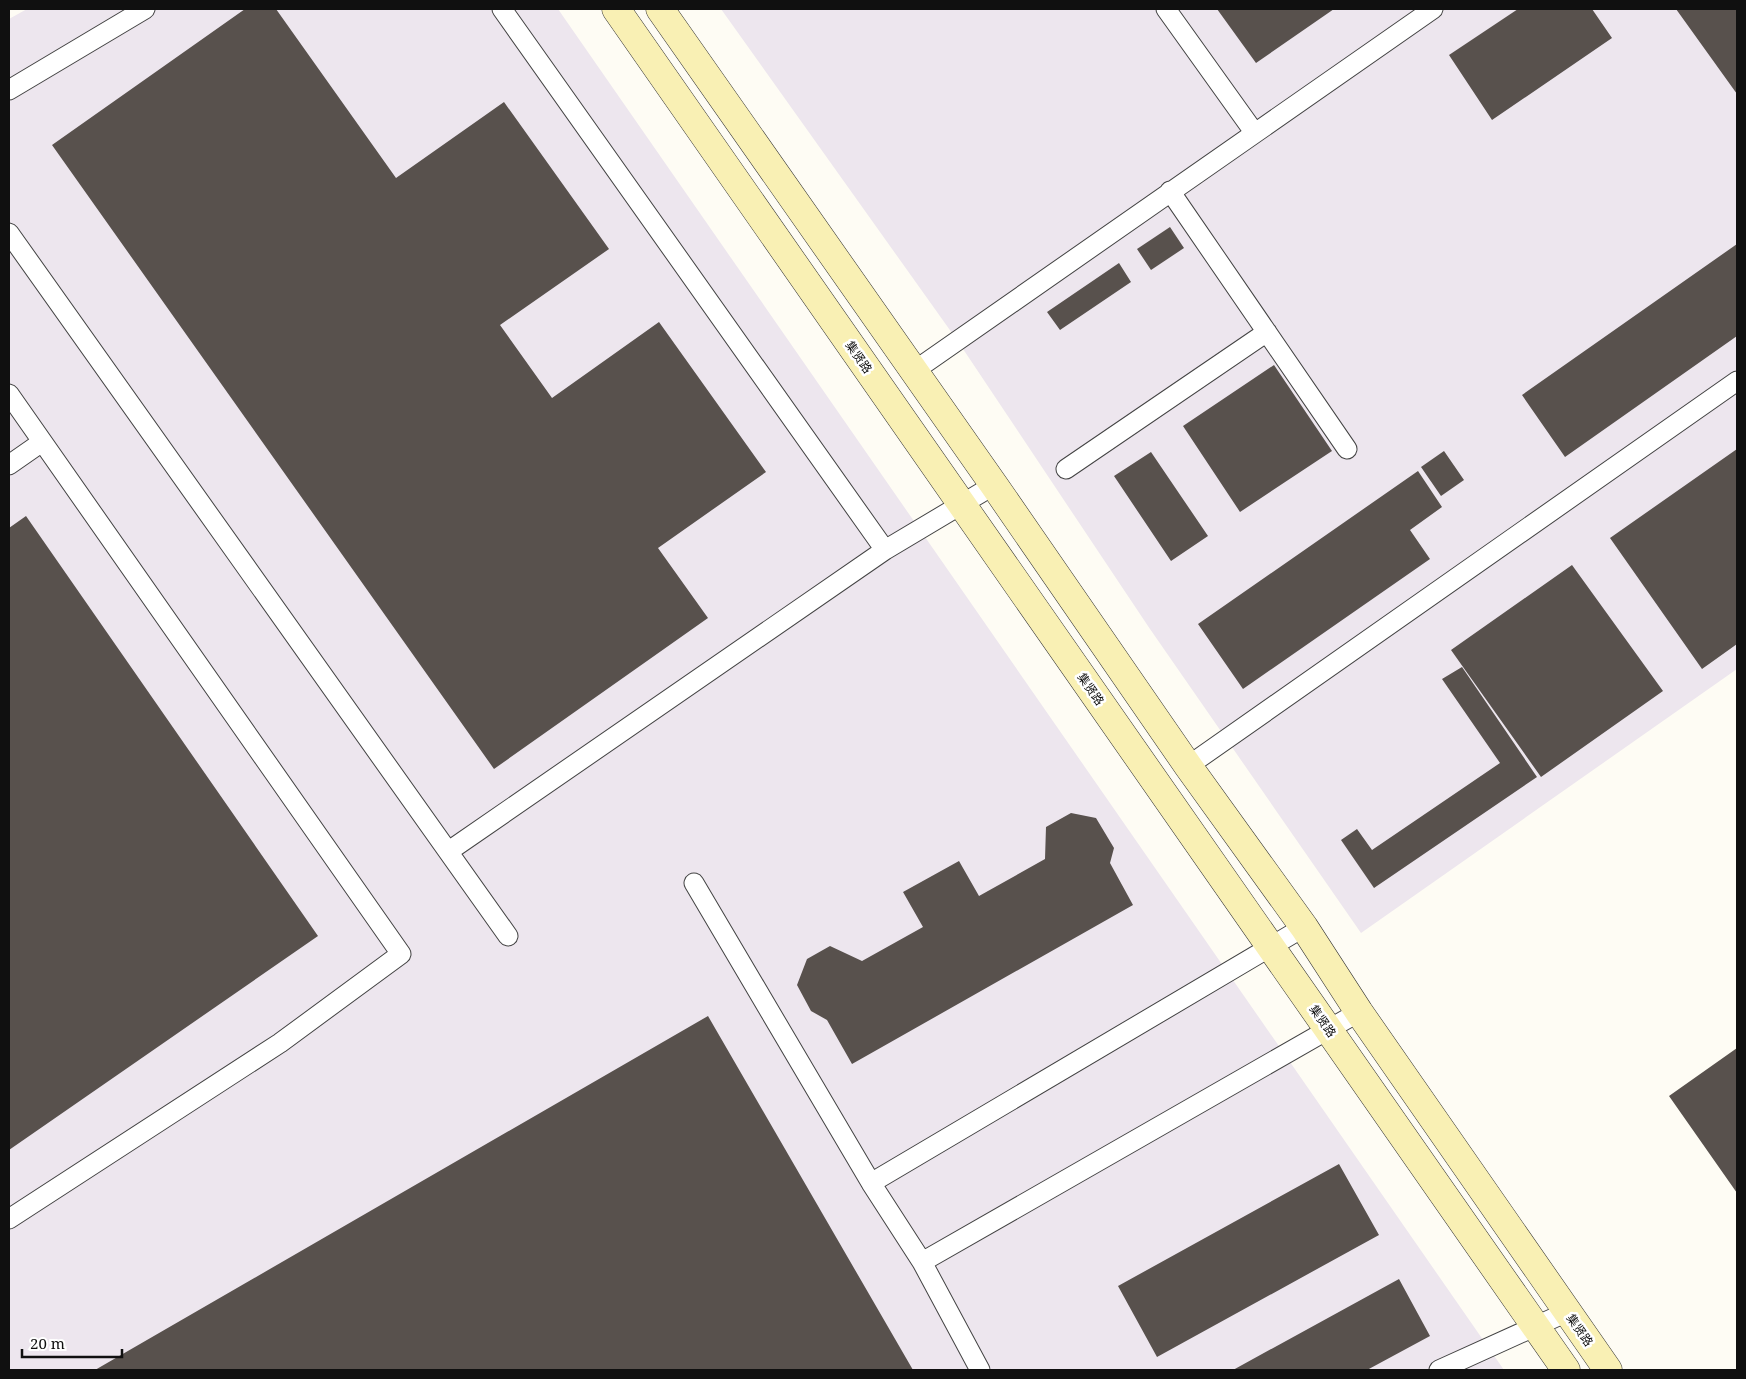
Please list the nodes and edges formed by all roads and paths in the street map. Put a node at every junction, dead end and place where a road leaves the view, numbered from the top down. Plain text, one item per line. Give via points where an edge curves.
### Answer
1 (145, 9) edge
2 (502, 9) edge
3 (616, 9) edge
4 (660, 9) edge
5 (1166, 9) edge
6 (1433, 9) edge
7 (9, 90) edge
8 (1254, 132) junction
9 (1170, 191) junction
10 (9, 233) edge
11 (1266, 332) junction
12 (914, 371) junction
13 (1737, 381) edge
14 (9, 394) edge
15 (42, 442) junction
16 (1347, 449) dead end
17 (9, 465) edge
18 (1066, 469) dead end
19 (994, 484) junction
20 (962, 505) junction
21 (885, 550) junction
22 (1188, 766) junction
23 (449, 851) junction
24 (694, 883) dead end
25 (1304, 927) junction
26 (508, 936) dead end
27 (1271, 947) junction
28 (1358, 1012) junction
29 (1328, 1029) junction
30 (871, 1183) junction
31 (9, 1219) edge
32 (922, 1262) junction
33 (1567, 1312) junction
34 (1535, 1326) junction
35 (980, 1370) edge
36 (1439, 1370) edge
37 (1566, 1370) edge
38 (1608, 1370) edge

1 - 7 lane
2 - 21 lane
3 - 20 street, 集贤路
4 - 12 street, 集贤路
5 - 8 lane
6 - 8 lane
8 - 9 lane
9 - 11 lane
9 - 12 lane
10 - 23 lane
11 - 16 lane
11 - 18 lane
12 - 19 street, 集贤路
13 - 22 lane
14 - 15 lane
15 - 17 lane
15 - 31 lane via 400,954 280,1043
19 - 20 lane
19 - 22 street, 集贤路
20 - 21 lane
20 - 27 street, 集贤路
21 - 23 lane
22 - 25 street, 集贤路
23 - 26 lane
24 - 30 lane
25 - 27 lane
25 - 28 street, 集贤路
27 - 29 street, 集贤路
27 - 30 lane
28 - 29 lane
28 - 33 street, 集贤路
29 - 32 lane
29 - 34 street, 集贤路
30 - 32 lane
32 - 35 lane
33 - 34 lane
33 - 38 street, 集贤路
34 - 36 lane
34 - 37 street, 集贤路

